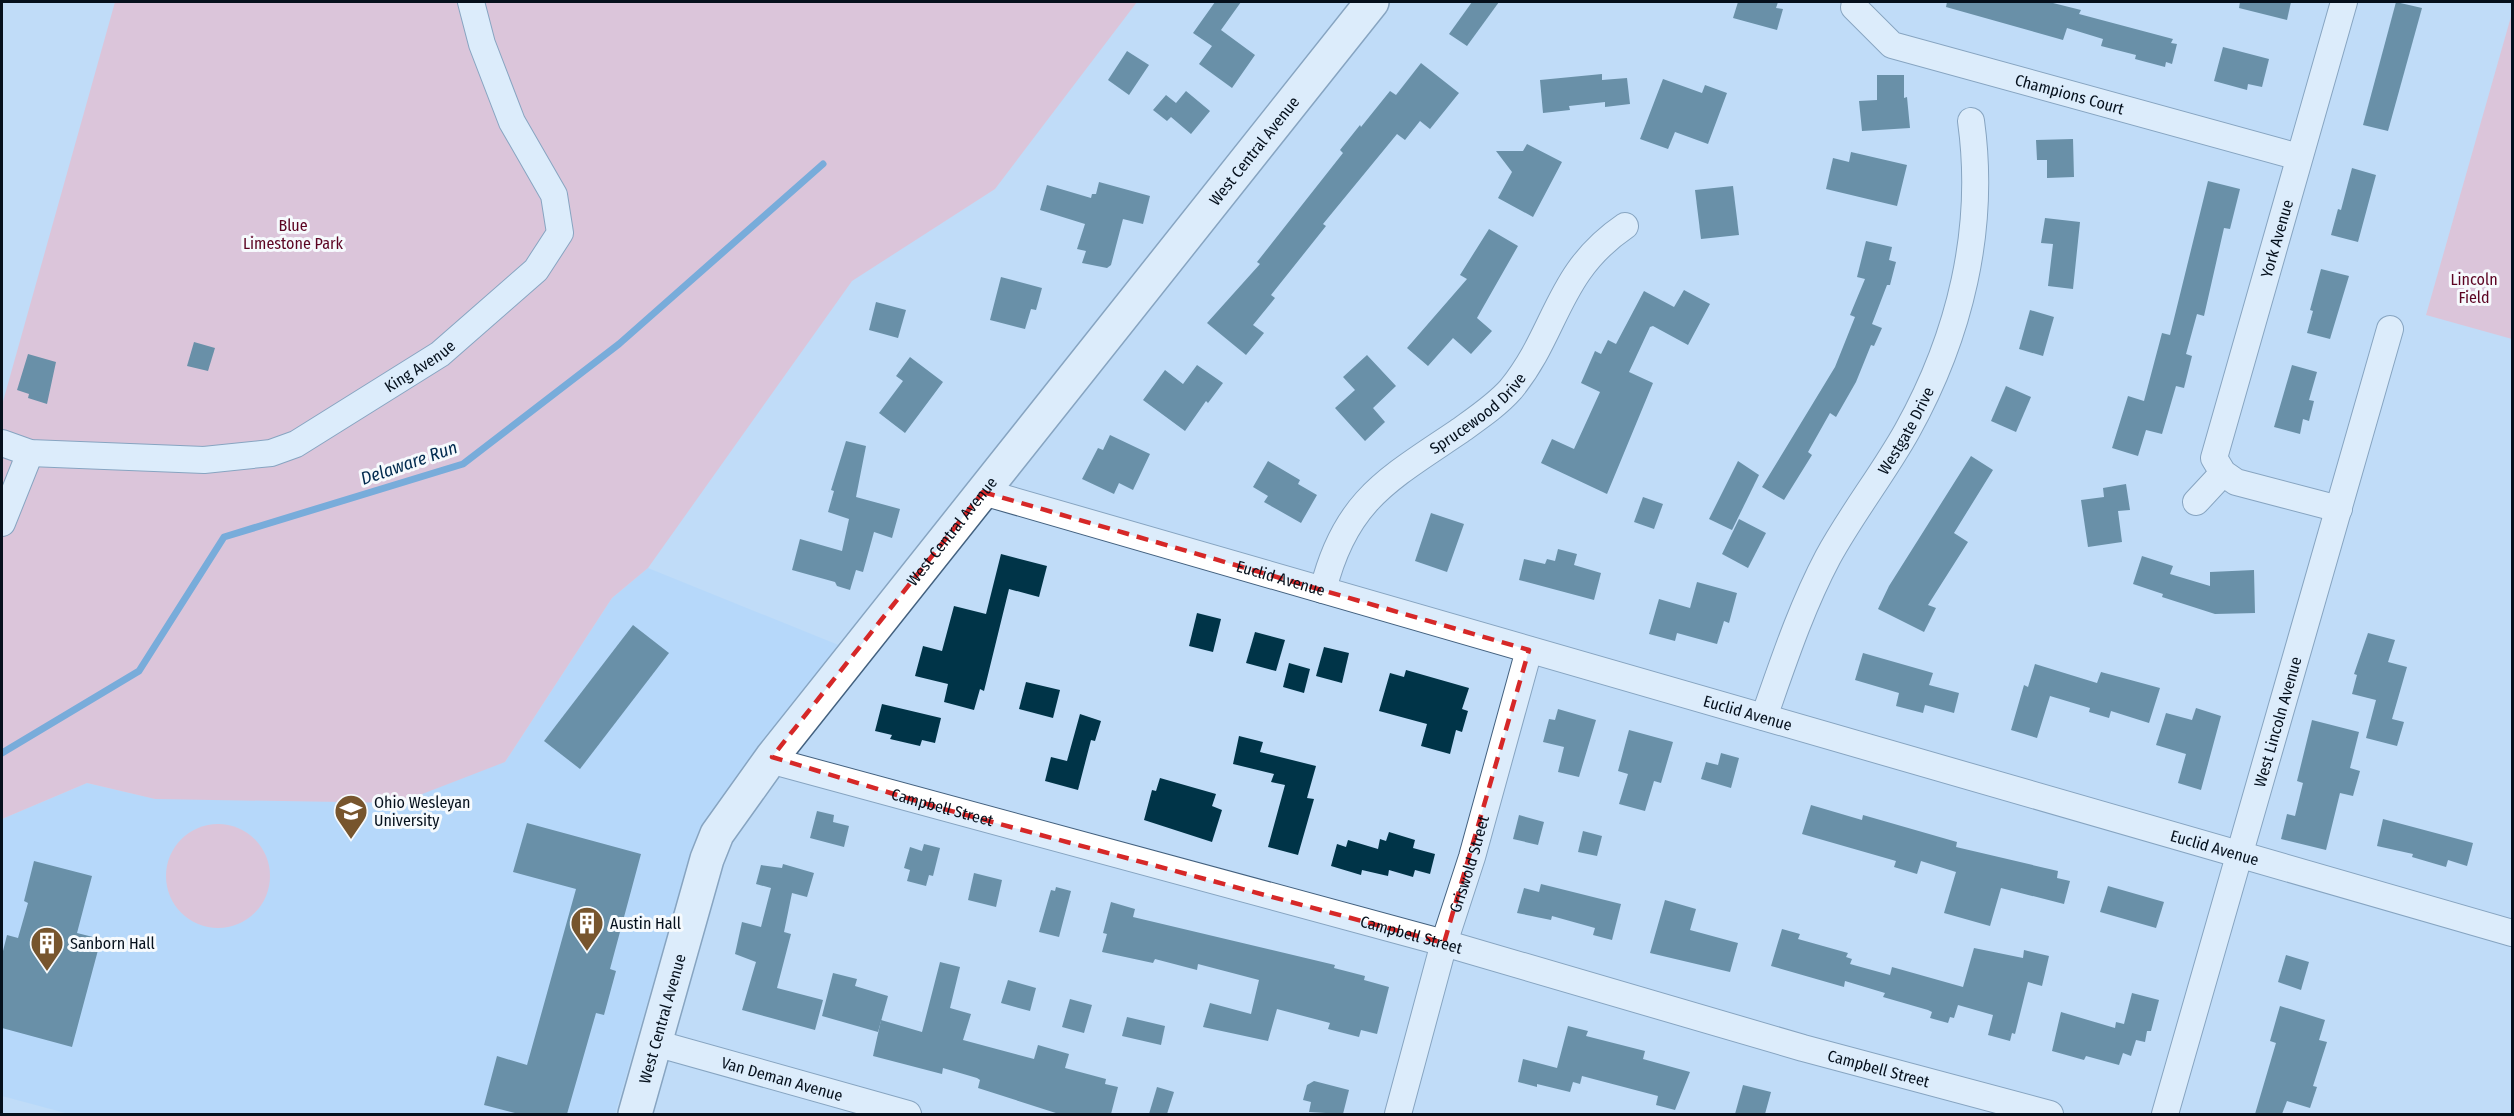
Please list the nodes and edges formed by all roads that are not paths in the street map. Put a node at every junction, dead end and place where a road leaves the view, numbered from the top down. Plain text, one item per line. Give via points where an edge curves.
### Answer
1 (471, 2) edge
2 (1372, 2) edge
3 (2344, 2) edge
4 (1854, 7) dead end
5 (1971, 121) dead end
6 (2299, 157) junction
7 (1625, 226) dead end
8 (2390, 329) dead end
9 (2, 443) edge
10 (30, 453) junction
11 (2223, 473) junction
12 (983, 492) junction
13 (2196, 502) dead end
14 (2339, 509) junction
15 (2, 523) edge
16 (1323, 590) junction
17 (1529, 650) junction
18 (1764, 717) junction
19 (772, 757) junction
20 (2240, 854) junction
21 (2512, 933) edge
22 (1444, 943) junction
23 (655, 1043) junction
24 (634, 1114) edge
25 (908, 1114) edge
26 (1398, 1114) edge
27 (2050, 1114) edge
28 (2165, 1114) edge

1 - 10 street, King Avenue via 482,44 512,122 554,195 560,233 536,270 441,354 296,444 271,453 204,460
2 - 12 main road, West Central Avenue
3 - 6 street, York Avenue
4 - 6 street, Champions Court via 1892,45
5 - 18 street, Westgate Drive via 1976,178 1974,219 1962,297 1943,355 1906,432 1827,560 1799,620
6 - 11 street, York Avenue via 2214,451
7 - 16 street, Sprucewood Drive via 1603,241 1575,273 1509,391 1487,412 1368,497 1342,535
8 - 14 street, West Lincoln Avenue
9 - 10 street, King Avenue
10 - 15 street
11 - 13 street
11 - 14 street via 2236,482
12 - 16 street, Euclid Avenue
12 - 19 main road, West Central Avenue
14 - 20 street, West Lincoln Avenue
16 - 17 street, Euclid Avenue
17 - 18 street, Euclid Avenue
17 - 22 street, Griswold Street
18 - 20 street, Euclid Avenue
19 - 22 street, Campbell Street via 784,764 940,808
19 - 23 main road, West Central Avenue via 717,834
20 - 21 street, Euclid Avenue
20 - 28 street, West Lincoln Avenue
22 - 26 street, Griswold Street
22 - 27 street, Campbell Street via 1803,1048
23 - 24 main road, West Central Avenue
23 - 25 street, Van Deman Avenue

